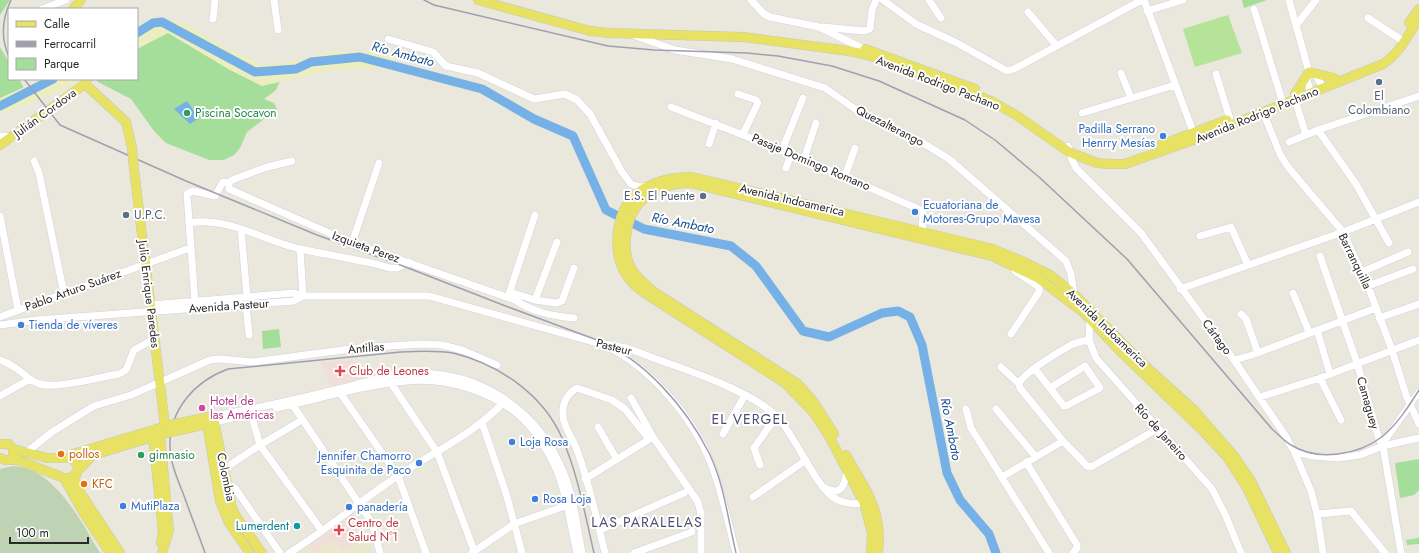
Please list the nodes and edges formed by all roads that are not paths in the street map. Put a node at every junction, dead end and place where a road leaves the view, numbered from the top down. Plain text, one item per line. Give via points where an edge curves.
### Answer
1 (66, 0) edge
2 (81, 0) edge
3 (215, 0) edge
4 (274, 0) edge
5 (478, 0) edge
6 (498, 0) edge
7 (751, 0) edge
8 (876, 0) edge
9 (883, 0) edge
10 (929, 0) edge
11 (1143, 0) edge
12 (1183, 0) edge
13 (1289, 0) edge
14 (1316, 0) edge
15 (45, 8) edge
16 (74, 8) edge
17 (1254, 9) dead end
18 (1419, 9) edge
19 (1147, 11) junction
20 (1028, 12) dead end
21 (941, 18) dead end
22 (1368, 18) dead end
23 (1419, 18) edge
24 (213, 19) dead end
25 (1297, 24) junction
26 (819, 27) junction
27 (278, 30) dead end
28 (628, 33) junction
29 (388, 39) dead end
30 (1400, 39) junction
31 (1056, 45) junction
32 (864, 49) junction
33 (1309, 72) junction
34 (1121, 73) dead end
35 (1216, 74) dead end
36 (1334, 78) junction
37 (86, 82) edge
38 (1175, 86) junction
39 (1322, 86) junction
40 (1310, 91) junction
41 (738, 94) dead end
42 (1419, 96) edge
43 (1295, 97) junction
44 (803, 98) dead end
45 (1131, 98) junction
46 (1282, 100) junction
47 (671, 107) dead end
48 (1264, 112) junction
49 (1082, 113) dead end
50 (1230, 119) junction
51 (716, 123) junction
52 (816, 123) dead end
53 (1318, 130) junction
54 (744, 134) junction
55 (1306, 135) junction
56 (0, 136) edge
57 (1195, 136) junction
58 (13, 137) junction
59 (1289, 142) dead end
60 (709, 144) dead end
61 (0, 145) edge
62 (855, 148) dead end
63 (1069, 149) junction
64 (782, 150) junction
65 (791, 154) junction
66 (804, 158) junction
67 (34, 161) dead end
68 (292, 161) dead end
69 (379, 163) dead end
70 (786, 168) dead end
71 (845, 176) junction
72 (651, 185) junction
73 (229, 186) junction
74 (640, 195) junction
75 (1419, 202) edge
76 (535, 215) dead end
77 (0, 216) edge
78 (1376, 218) junction
79 (189, 223) junction
80 (241, 229) junction
81 (1343, 232) junction
82 (922, 235) junction
83 (1200, 236) dead end
84 (557, 242) dead end
85 (2, 243) edge
86 (352, 243) junction
87 (1389, 243) dead end
88 (953, 246) junction
89 (190, 248) junction
90 (300, 249) junction
91 (1408, 252) dead end
92 (1320, 256) dead end
93 (409, 262) junction
94 (145, 264) junction
95 (1248, 265) junction
96 (574, 268) dead end
97 (1413, 270) dead end
98 (1362, 272) junction
99 (1368, 286) junction
100 (1180, 289) junction
101 (1293, 293) dead end
102 (64, 294) junction
103 (508, 294) junction
104 (652, 294) junction
105 (1074, 294) junction
106 (303, 296) junction
107 (247, 297) junction
108 (535, 300) junction
109 (195, 302) junction
110 (1419, 304) edge
111 (246, 305) junction
112 (1376, 308) junction
113 (151, 309) junction
114 (18, 310) junction
115 (1241, 314) dead end
116 (1091, 316) junction
117 (0, 317) edge
118 (574, 318) dead end
119 (1379, 318) junction
120 (1342, 321) junction
121 (0, 325) edge
122 (1317, 330) junction
123 (1309, 332) junction
124 (1011, 334) dead end
125 (249, 335) dead end
126 (154, 340) junction
127 (1089, 340) junction
128 (1419, 340) edge
129 (597, 343) junction
130 (1392, 350) junction
131 (1258, 353) junction
132 (0, 360) edge
133 (1234, 360) junction
134 (1357, 362) junction
135 (497, 365) dead end
136 (1001, 367) dead end
137 (1035, 369) junction
138 (1330, 374) junction
139 (387, 377) junction
140 (1320, 378) junction
141 (30, 380) junction
142 (160, 381) junction
143 (391, 383) junction
144 (1019, 384) junction
145 (1050, 388) junction
146 (1419, 392) edge
147 (340, 394) junction
148 (745, 395) junction
149 (0, 396) edge
150 (1260, 397) junction
151 (631, 398) dead end
152 (504, 401) junction
153 (291, 403) junction
154 (1411, 406) junction
155 (966, 409) dead end
156 (996, 409) dead end
157 (251, 414) junction
158 (777, 416) junction
159 (210, 420) junction
160 (302, 420) junction
161 (1341, 420) dead end
162 (482, 423) junction
163 (1419, 424) edge
164 (598, 427) dead end
165 (1157, 429) junction
166 (163, 431) junction
167 (723, 434) dead end
168 (651, 438) junction
169 (1419, 438) edge
170 (1063, 440) junction
171 (1, 444) edge
172 (260, 445) junction
173 (1383, 446) junction
174 (13, 449) junction
175 (1294, 450) junction
176 (27, 452) junction
177 (437, 452) junction
178 (1035, 456) junction
179 (66, 458) junction
180 (616, 458) junction
181 (3, 459) edge
182 (806, 460) junction
183 (1026, 462) junction
184 (760, 465) dead end
185 (224, 469) junction
186 (847, 470) junction
187 (76, 475) junction
188 (398, 476) junction
189 (63, 477) junction
190 (1002, 477) junction
191 (585, 479) junction
192 (226, 483) junction
193 (822, 486) junction
194 (684, 494) dead end
195 (753, 497) dead end
196 (590, 499) junction
197 (868, 502) junction
198 (360, 504) junction
199 (573, 504) junction
200 (164, 507) junction
201 (1317, 514) junction
202 (91, 516) junction
203 (514, 524) junction
204 (600, 530) junction
205 (322, 531) junction
206 (692, 532) dead end
207 (879, 532) junction
208 (604, 549) edge
209 (166, 551) edge
210 (474, 552) edge
211 (110, 553) edge
212 (120, 553) edge
213 (156, 553) edge
214 (250, 553) edge
215 (262, 553) edge
216 (280, 553) edge
217 (289, 553) edge
218 (380, 553) edge
219 (426, 553) edge
220 (522, 553) edge
221 (577, 553) edge
222 (582, 553) edge
223 (634, 553) edge
224 (701, 553) edge
225 (736, 553) edge
226 (871, 553) edge
227 (878, 553) edge
228 (885, 553) edge
229 (1049, 553) edge
230 (1073, 553) edge
231 (1241, 553) edge
232 (1278, 553) edge
233 (1286, 553) edge
234 (1324, 553) edge
235 (1385, 553) edge
236 (1401, 553) edge

1 - 15 street
2 - 16 main road
3 - 24 street
4 - 27 street
5 - 28 main road, Avenida Rodrigo Pachano via 590,31
6 - 32 main road, Avenida Rodrigo Pachano via 601,28 737,32 785,36
7 - 26 street via 770,17
8 - 26 street via 872,10 871,27 868,30
9 - 31 street via 916,24 1005,70 1014,69
10 - 21 street
11 - 19 street
11 - 31 street
12 - 19 street
13 - 25 street
14 - 25 street
17 - 46 street
18 - 30 main road, Avenida Rodrigo Pachano
19 - 38 street
20 - 31 street
22 - 30 street
23 - 39 main road, Avenida Rodrigo Pachano via 1392,58
25 - 33 street
26 - 32 street
28 - 63 main road, Avenida Rodrigo Pachano via 750,38 868,55 991,101
28 - 105 street, Quezalterango via 675,50 739,61 825,88 855,109 923,143 949,159 1066,261
29 - 72 street via 433,52 446,66 478,73 534,99 564,94 577,100 590,114 631,184 640,187
30 - 36 main road, Avenida Rodrigo Pachano via 1384,58
32 - 63 main road, Avenida Rodrigo Pachano via 983,92 1018,110
33 - 36 main road
33 - 39 street via 1316,75
33 - 40 street via 1307,80
33 - 43 main road
34 - 45 street
35 - 50 street
36 - 39 main road, Avenida Rodrigo Pachano
37 - 58 main road, Julián Cordova
37 - 94 main road, Julio Enrique Paredes, bridge via 126,122 132,148
38 - 45 street
38 - 57 street
39 - 40 main road, Avenida Rodrigo Pachano
40 - 43 main road, Avenida Rodrigo Pachano
41 - 54 street via 758,103
42 - 53 street
43 - 46 main road, Avenida Rodrigo Pachano
43 - 48 main road, Avenida Rodrigo Pachano
43 - 55 street
44 - 64 street
45 - 49 street
46 - 50 main road, Avenida Rodrigo Pachano
47 - 51 street, Pasaje Domingo Romano
48 - 57 main road, Avenida Rodrigo Pachano
48 - 81 street, Barranquilla via 1280,154 1288,167
50 - 57 main road, Avenida Rodrigo Pachano
51 - 54 street, Pasaje Domingo Romano
51 - 60 street
52 - 66 street
53 - 55 street
53 - 78 street via 1356,184
54 - 64 street, Pasaje Domingo Romano
55 - 59 street
56 - 58 street
57 - 63 main road, Avenida Rodrigo Pachano via 1120,160 1082,154
58 - 61 main road, Julián Cordova
62 - 71 street
63 - 100 street, Cártago via 1076,168 1141,233
64 - 65 street, Pasaje Domingo Romano
65 - 66 street, Pasaje Domingo Romano
65 - 70 street
66 - 71 street, Pasaje Domingo Romano
67 - 102 street via 39,173
68 - 73 street via 232,180
69 - 86 street
71 - 82 street, Pasaje Domingo Romano via 923,211
72 - 74 main road, Avenida Indoamerica
72 - 82 main road, Avenida Indoamerica via 668,178 692,177
73 - 79 street via 223,182 215,196 188,192
73 - 86 street, Izquieta Perez
74 - 82 main road, Avenida Indoamerica via 667,186 690,183
74 - 104 main road, Avenida Indoamerica via 628,205 622,217 618,258 624,273 636,287
75 - 78 street
76 - 103 street
77 - 85 street
78 - 81 street
78 - 87 street
79 - 80 street via 208,223
79 - 89 street
80 - 90 street
80 - 107 street
81 - 95 street
81 - 98 street, Barranquilla
82 - 88 main road, Avenida Indoamerica
82 - 105 main road, Avenida Indoamerica via 993,249 1022,260 1050,275
83 - 95 street via 1231,228
84 - 108 street
85 - 114 street
86 - 93 street, Izquieta Perez
88 - 116 main road, Avenida Indoamerica via 992,256 1032,275
88 - 124 street via 955,250 984,257 1011,268 1039,287 1038,296
89 - 94 street, Pablo Arturo Suárez
89 - 109 street
90 - 93 street via 390,268 398,268
90 - 106 street
91 - 98 street
92 - 120 street, Camaguey
93 - 103 street, Izquieta Perez
94 - 102 street, Pablo Arturo Suárez
94 - 113 main road, Julio Enrique Paredes
95 - 100 street
96 - 108 street via 562,301 556,303
97 - 99 street
98 - 99 street, Barranquilla
99 - 112 street, Barranquilla
100 - 133 street, Cártago
101 - 123 street
102 - 114 street, Pablo Arturo Suárez
103 - 108 street
103 - 118 street via 540,313
104 - 186 main road, Avenida Indoamerica via 785,383 814,413
104 - 197 main road, Avenida Indoamerica via 798,384 826,418
105 - 116 main road, Avenida Indoamerica
106 - 107 street, Avenida Pasteur via 294,293
106 - 111 street, Avenida Pasteur via 294,301
106 - 129 street, Pasteur via 429,296
107 - 109 street, Avenida Pasteur
109 - 113 street, Avenida Pasteur
110 - 119 street
111 - 113 street, Avenida Pasteur
111 - 125 street
112 - 119 street, Barranquilla
112 - 120 street
113 - 121 street, Avenida Pasteur
113 - 126 main road, Julio Enrique Paredes
114 - 117 street, Pablo Arturo Suárez
115 - 131 street via 1246,319
116 - 127 street, Río de Janeiro
116 - 232 main road, Avenida Indoamerica via 1122,354 1228,458 1247,488
116 - 233 main road, Avenida Indoamerica via 1194,410 1234,456 1251,481
119 - 130 street, Barranquilla
120 - 122 street
120 - 134 street, Camaguey
122 - 123 street
122 - 138 street
123 - 131 street
126 - 141 street via 134,350 126,370 119,374 49,386
126 - 142 main road, Julio Enrique Paredes
127 - 137 street via 1072,345
127 - 165 street, Río de Janeiro via 1096,358
128 - 130 street
129 - 148 street, Pasteur via 622,347 684,368
129 - 225 street via 619,353 646,372 668,396 701,442 715,473
130 - 134 street
130 - 154 street, Barranquilla
131 - 133 street
132 - 141 street via 13,366
133 - 150 street, Cártago
134 - 138 street
134 - 173 street, Camaguey via 1374,424
135 - 142 street, Antillas via 462,350 422,344 358,348 253,362 210,360
136 - 144 street
137 - 144 street via 1020,380
137 - 145 street
138 - 140 street
139 - 143 street
139 - 152 street via 405,374 443,374 471,382
139 - 153 street
140 - 150 street
140 - 161 street
141 - 149 street
142 - 166 main road, Julio Enrique Paredes
142 - 176 street, Antillas via 131,395 94,406 78,414
143 - 147 street
143 - 152 street via 444,382
143 - 177 street
144 - 170 street
145 - 145 street via 1085,366 1100,388 1066,406
146 - 154 street
147 - 153 street
147 - 188 street
148 - 158 street, Pasteur
148 - 167 street
150 - 175 street, Cártago
151 - 168 street
152 - 162 street
152 - 199 street via 534,424 550,446 565,475
153 - 157 street
153 - 159 street
153 - 160 street
154 - 163 street, Barranquilla
154 - 173 street
155 - 190 street via 972,428
156 - 178 street
157 - 159 street
157 - 172 street
158 - 182 street, Pasteur
158 - 184 street via 754,448
159 - 166 main road, bridge
159 - 185 main road, Colombia
159 - 214 main road, Colombia via 224,512
160 - 172 street
160 - 198 street
162 - 177 street
162 - 203 street
164 - 180 street
165 - 170 street via 1091,467 1087,466
165 - 231 street, Río de Janeiro via 1212,489
166 - 179 main road
166 - 187 main road via 93,455
166 - 200 main road, Julio Enrique Paredes via 160,471
168 - 180 street
168 - 191 street via 628,411 612,400 584,389 577,388 572,391 564,402 563,416 577,450
168 - 224 street via 698,502 701,514
169 - 173 street
170 - 178 street
171 - 174 main road via 10,444
172 - 185 street
172 - 205 street
173 - 175 street via 1360,455 1338,458 1313,456
173 - 236 street, Camaguey
174 - 176 main road
174 - 181 main road via 13,454
175 - 201 street, Cártago via 1311,491
176 - 179 main road via 47,458
177 - 188 street
177 - 210 street
178 - 183 street
179 - 187 main road via 76,462
179 - 189 main road via 59,462 58,468
180 - 191 street
181 - 189 main road via 21,460
182 - 193 street, Pasteur
182 - 195 street
183 - 190 street
183 - 230 street via 1076,546
185 - 192 main road, Colombia
186 - 193 street via 841,489 831,491
186 - 197 main road, Avenida Indoamerica
187 - 189 main road
187 - 202 main road via 78,489
188 - 198 street
188 - 219 street
189 - 202 main road
190 - 229 street
191 - 196 street
192 - 215 main road, Colombia via 237,518
192 - 216 street via 235,488
193 - 197 street, Pasteur via 836,500 847,503
194 - 204 street
196 - 199 street, bridge
196 - 204 street
197 - 207 main road, Avenida Indoamerica
197 - 226 main road, Avenida Indoamerica via 872,533
198 - 205 street
198 - 218 street via 372,523
199 - 203 street
199 - 221 street
199 - 222 street
200 - 209 main road via 170,531
200 - 213 main road via 163,532
201 - 234 street, Cártago
201 - 235 street via 1351,512
202 - 211 main road
202 - 212 main road
203 - 210 street
203 - 220 street
204 - 208 street
205 - 217 street
206 - 223 street
207 - 227 main road, Avenida Indoamerica
207 - 228 main road

